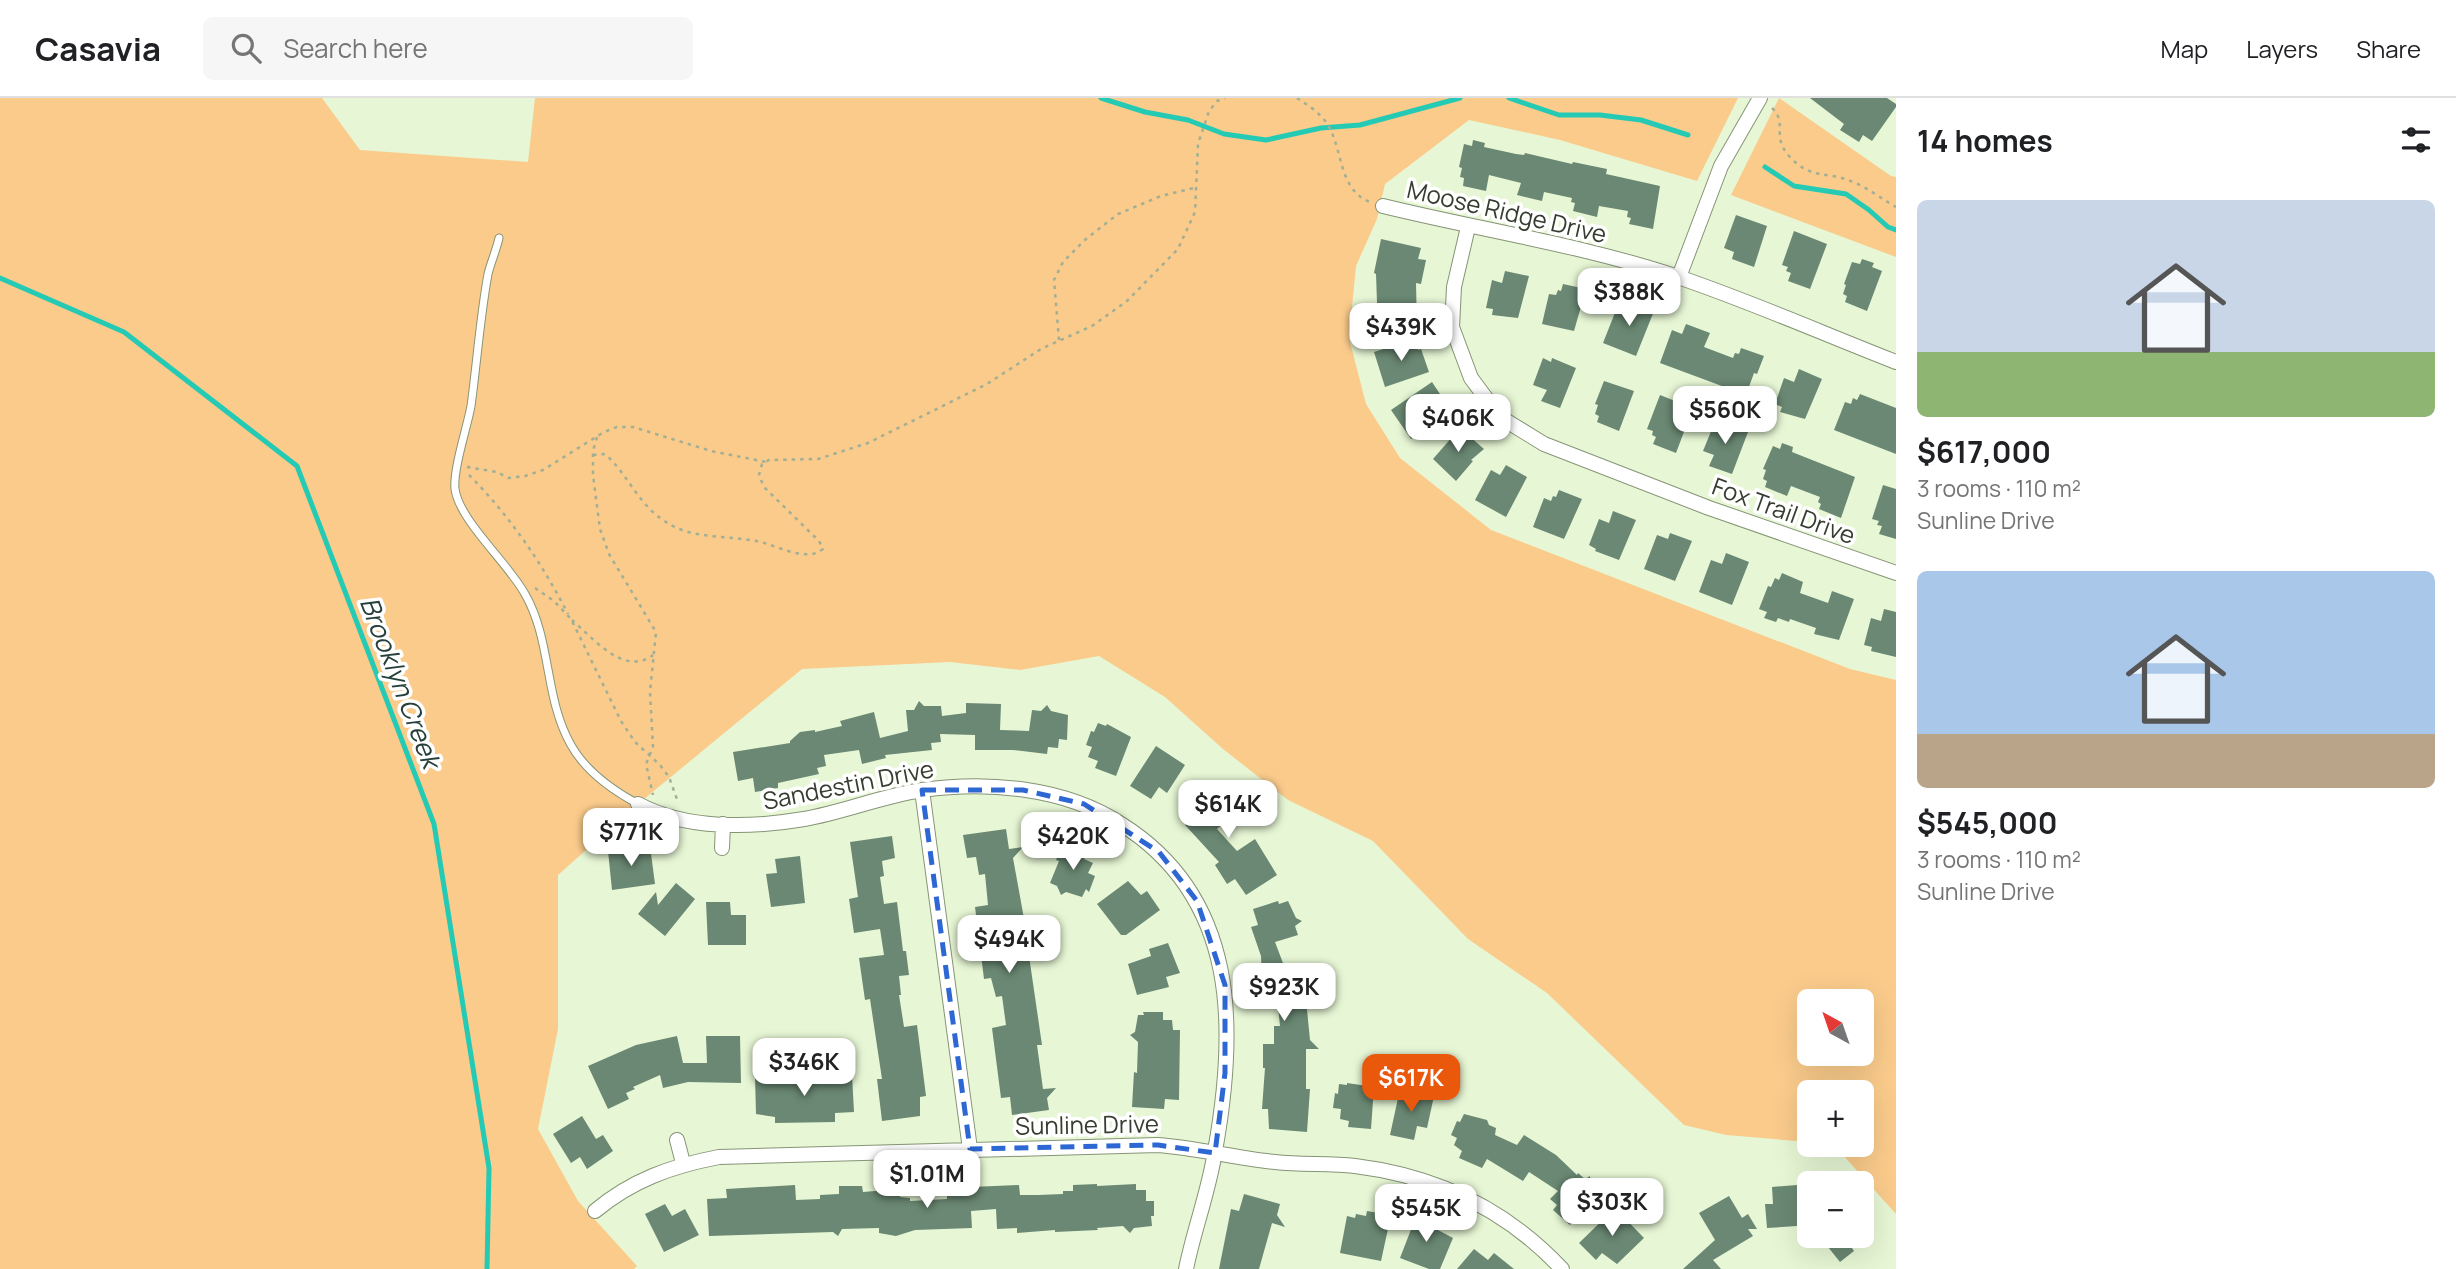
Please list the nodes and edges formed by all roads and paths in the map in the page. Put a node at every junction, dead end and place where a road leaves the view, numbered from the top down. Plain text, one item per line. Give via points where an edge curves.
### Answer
1 (1224, 98) edge
2 (1297, 98) edge
3 (1764, 102) edge
4 (1195, 187) junction
5 (1384, 206) joint
6 (1896, 207) edge
7 (1468, 227) junction
8 (499, 239) dead end
9 (1679, 277) junction
10 (1059, 340) junction
11 (1896, 362) edge
12 (597, 437) junction
13 (593, 455) junction
14 (766, 462) junction
15 (459, 465) junction
16 (1896, 573) edge
17 (514, 576) junction
18 (570, 619) junction
19 (653, 655) junction
20 (649, 756) junction
21 (922, 790) junction
22 (638, 804) joint
23 (654, 813) junction
24 (680, 819) junction
25 (723, 824) junction
26 (722, 848) dead end
27 (677, 1140) dead end
28 (970, 1149) junction
29 (1215, 1153) junction
30 (683, 1163) junction
31 (595, 1210) dead end
32 (1186, 1269) edge
33 (1562, 1269) edge

1 - 4 path via 1209,111 1198,144
2 - 5 path via 1321,115 1329,127 1353,191
3 - 6 path via 1780,120 1781,147 1805,171 1853,182
3 - 9 street via 1721,166
4 - 10 path via 1195,212 1178,249 1127,301 1092,326
4 - 10 path via 1118,214 1063,262 1054,279
5 - 7 street, Moose Ridge Drive
7 - 9 street, Moose Ridge Drive via 1595,253
7 - 16 street, Fox Trail Drive via 1454,287 1452,327 1471,378 1500,417 1544,444
8 - 15 lane via 489,272
9 - 11 street, Moose Ridge Drive
10 - 14 path via 965,396 868,443 818,459
12 - 13 path
12 - 14 path via 617,427 633,427
12 - 15 path via 525,476 508,478
13 - 14 path via 605,454 639,499 680,529 816,554 823,549 819,541 764,487 759,475
13 - 19 path via 600,529 623,580 656,632
15 - 17 lane via 457,502
15 - 18 path via 539,562
17 - 18 path via 554,601
17 - 22 lane via 539,624 558,721 572,748 600,780
18 - 19 path via 624,661 638,663
18 - 20 path via 616,712
19 - 20 path via 653,747
20 - 23 path via 646,764
20 - 24 path via 674,787
21 - 25 street, Sandestin Drive via 804,819
21 - 28 street
21 - 29 street, Sandestin Drive via 1023,790 1084,804 1135,832 1180,875 1210,929 1225,985 1225,1073
22 - 23 street, Sandestin Drive
23 - 24 street, Sandestin Drive
24 - 25 street, Sandestin Drive
25 - 26 street
27 - 30 street
28 - 29 street, Sunline Drive via 1158,1145
28 - 30 street, Sunline Drive via 719,1157
29 - 32 street, Sandestin Drive
29 - 33 street, Sunline Drive via 1362,1167 1419,1178 1512,1224
30 - 31 street, Sunline Drive via 633,1184

